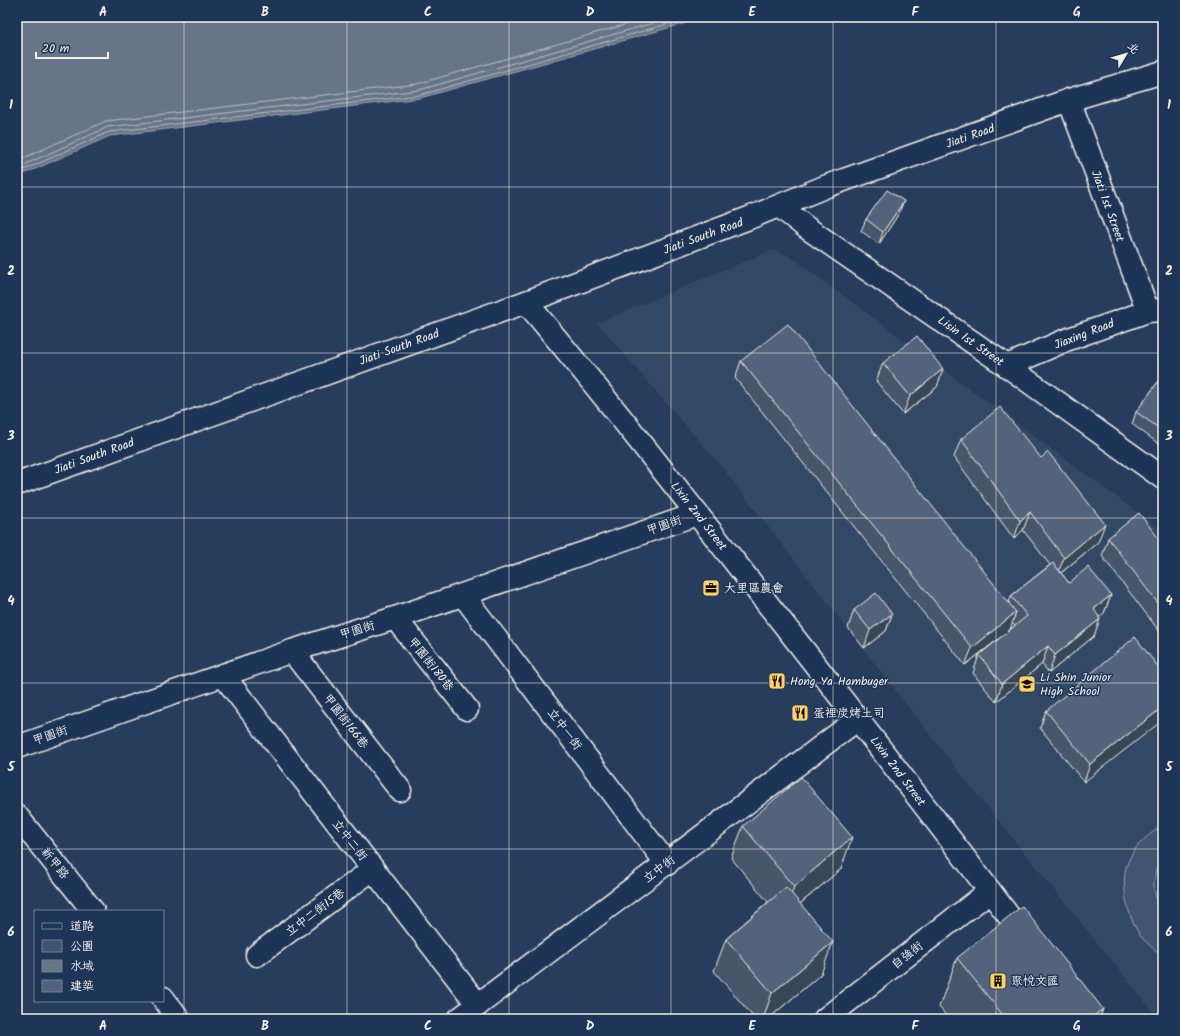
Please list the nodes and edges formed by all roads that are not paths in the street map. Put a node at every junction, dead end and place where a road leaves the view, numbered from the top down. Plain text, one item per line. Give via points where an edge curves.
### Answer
1 (1163, 72) edge
2 (1070, 100) junction
3 (779, 206) junction
4 (526, 302) junction
5 (1155, 311) edge
6 (1007, 366) junction
7 (1163, 478) edge
8 (17, 484) edge
9 (697, 514) junction
10 (463, 595) junction
11 (395, 618) junction
12 (292, 651) junction
13 (223, 675) junction
14 (467, 709) dead end
15 (858, 719) junction
16 (17, 747) edge
17 (400, 790) dead end
18 (17, 816) edge
19 (667, 864) junction
20 (373, 870) junction
21 (990, 891) junction
22 (92, 910) edge
23 (257, 955) dead end
24 (1040, 958) edge
25 (164, 999) edge
26 (478, 1005) junction
27 (180, 1019) edge
28 (459, 1019) edge
29 (825, 1019) edge

1 - 2 street, Jiati Road
2 - 3 street, Jiati Road via 827,186
2 - 5 street, Jiati 1st Street
3 - 4 street, Jiati South Road
3 - 6 street, Lisin 1st Street
4 - 8 street, Jiati South Road
4 - 9 street, Lixin 2nd Street
5 - 6 street, Jiaxing Road via 1066,340
6 - 7 street, Lisin 1st Street
9 - 10 street, 甲園街
9 - 15 street, Lixin 2nd Street
10 - 11 street, 甲園街
10 - 19 street, 立中一街
11 - 12 street, 甲園街
11 - 14 street, 甲園街180巷
12 - 13 street, 甲園街
12 - 17 street, 甲園街166巷
13 - 16 street, 甲園街
13 - 20 street, 立中二街
15 - 19 street, 立中街
15 - 21 street, Lixin 2nd Street
18 - 22 street, 新甲路
19 - 26 street, 立中街
20 - 23 street, 立中二街15巷
20 - 26 street, 立中二街
21 - 24 street, Lixin 2nd Street
21 - 29 street, 自強街
25 - 27 street
26 - 28 street, 立中街

